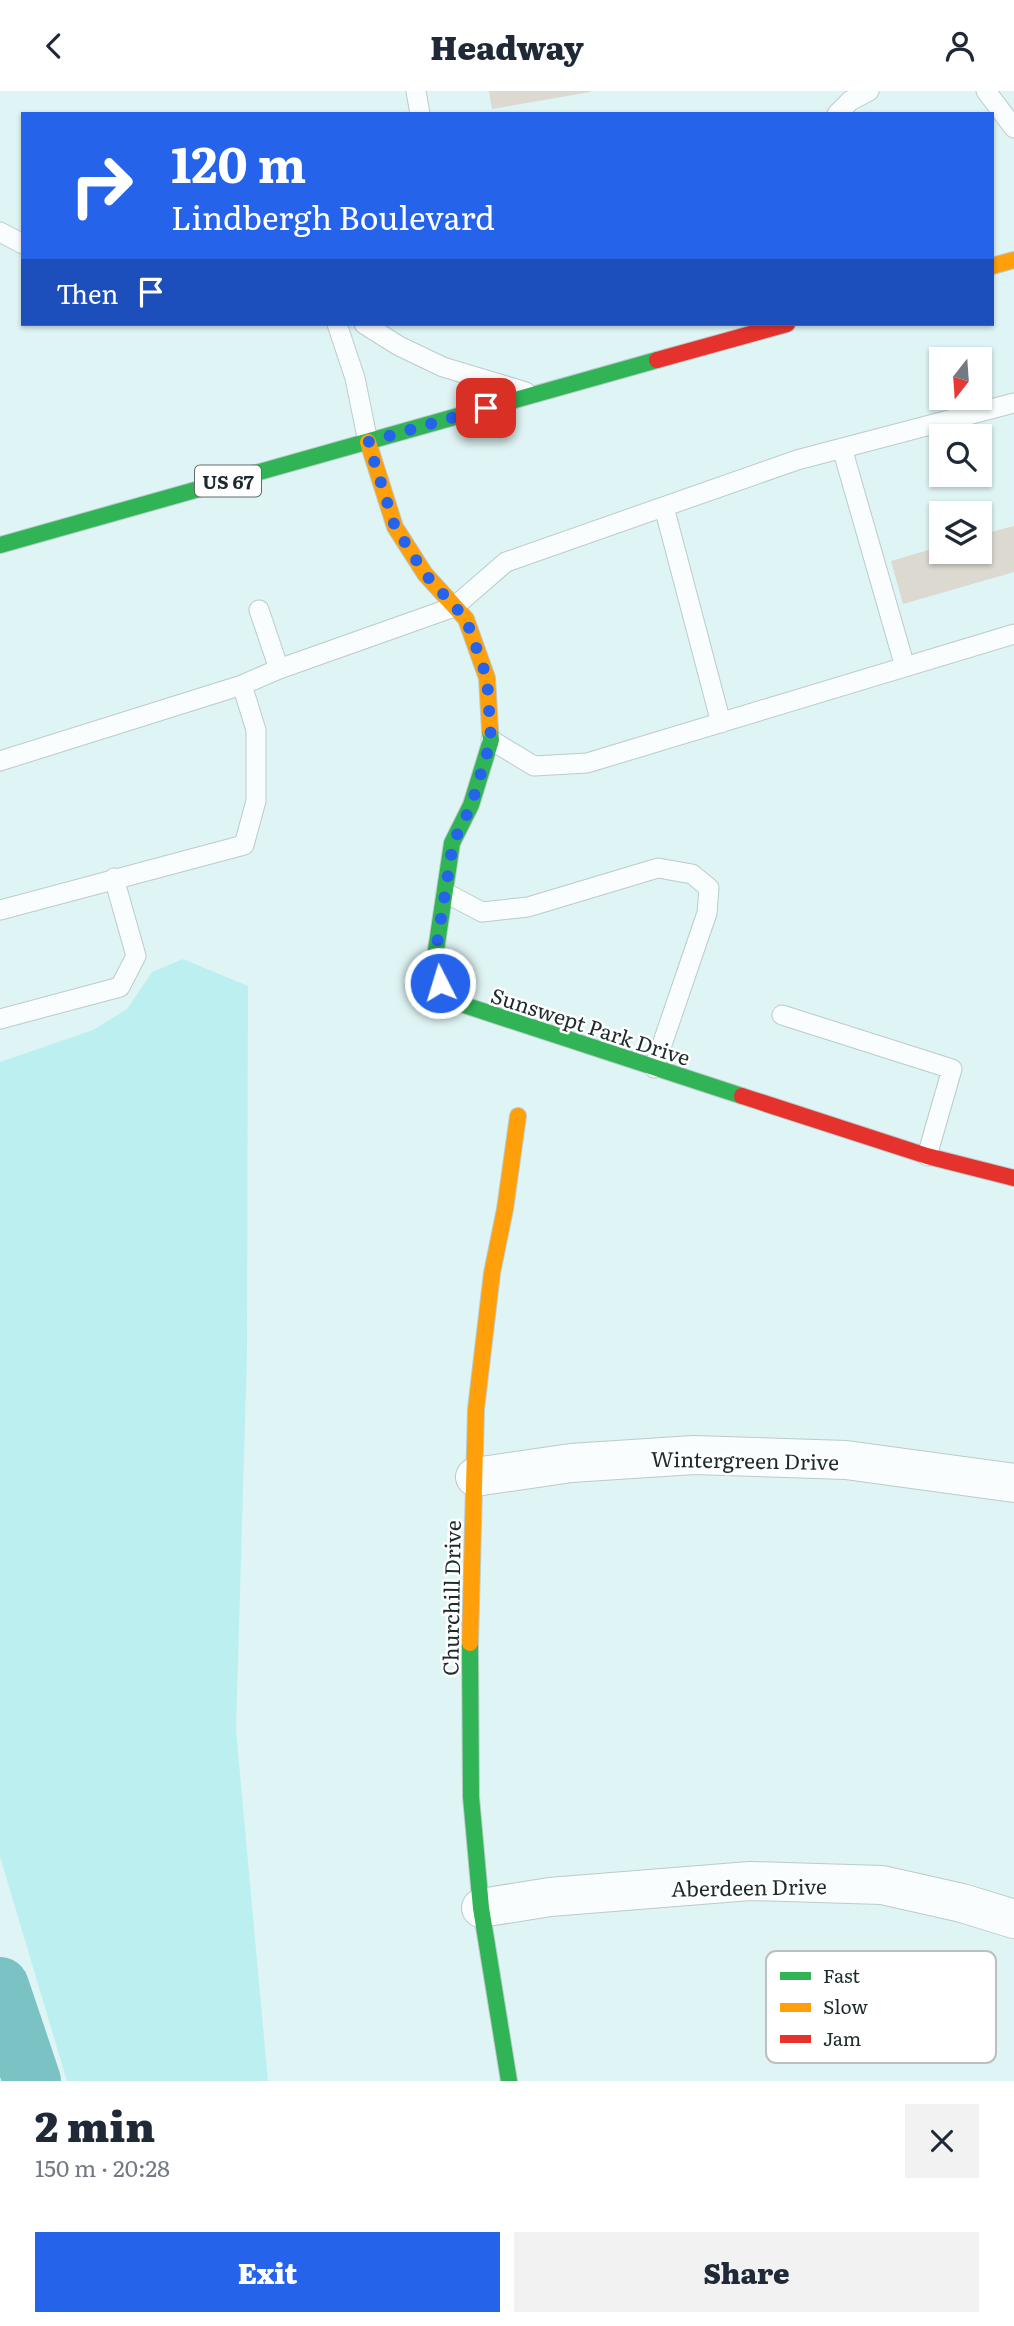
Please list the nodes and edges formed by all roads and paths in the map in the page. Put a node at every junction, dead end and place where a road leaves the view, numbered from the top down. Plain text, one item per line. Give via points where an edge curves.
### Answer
1 (416, 91) edge
2 (869, 91) edge
3 (986, 93) edge
4 (420, 112) edge
5 (839, 112) edge
6 (982, 112) edge
7 (1014, 128) edge
8 (0, 232) edge
9 (21, 243) edge
10 (1014, 260) edge
11 (994, 265) edge
12 (338, 326) edge
13 (367, 326) edge
14 (780, 326) edge
15 (533, 395) junction
16 (1014, 403) edge
17 (368, 442) junction
18 (842, 449) junction
19 (664, 507) junction
20 (0, 545) edge
21 (454, 607) junction
22 (259, 610) dead end
23 (1014, 634) edge
24 (905, 667) junction
25 (279, 669) junction
26 (242, 685) junction
27 (721, 723) junction
28 (491, 740) junction
29 (0, 761) edge
30 (114, 878) junction
31 (446, 893) junction
32 (0, 910) edge
33 (782, 1015) dead end
34 (0, 1019) edge
35 (654, 1068) junction
36 (518, 1116) dead end
37 (927, 1156) junction
38 (1014, 1178) edge
39 (475, 1477) junction
40 (1014, 1483) edge
41 (481, 1908) junction
42 (1014, 1919) edge
43 (509, 2081) edge

1 - 4 lane
2 - 5 lane
3 - 6 lane
3 - 7 lane
8 - 9 lane
10 - 11 street
12 - 17 lane via 355,378
13 - 15 lane via 443,367
14 - 15 street, US 67
15 - 17 street, US 67
16 - 18 lane
17 - 20 street, US 67
17 - 21 street, Sunswept Park Drive via 395,527 425,574
18 - 19 lane
18 - 24 lane
19 - 21 lane via 506,562
19 - 27 lane
21 - 25 lane
21 - 28 street, Sunswept Park Drive via 466,619 487,678
22 - 25 lane
23 - 24 lane
24 - 27 lane
25 - 26 lane
26 - 29 lane
26 - 30 lane via 256,730 257,801 244,845
27 - 28 lane via 586,764 534,766
28 - 31 street, Sunswept Park Drive via 471,806 453,843
30 - 32 lane
30 - 34 lane via 136,956 120,987
31 - 35 street, Sunswept Park Drive via 436,950 440,983 458,1003
31 - 35 lane via 482,912 528,907 658,868 692,874 701,881 709,888 707,913
33 - 37 lane via 952,1069
35 - 37 street, Sunswept Park Drive
36 - 39 street, Churchill Drive via 492,1273 476,1409
37 - 38 street, Sunswept Park Drive
39 - 40 street, Wintergreen Drive via 571,1463 694,1455 846,1460
39 - 41 street, Churchill Drive via 469,1676 471,1797
41 - 42 street, Aberdeen Drive via 550,1897 750,1881 882,1885
41 - 43 street, Churchill Drive

